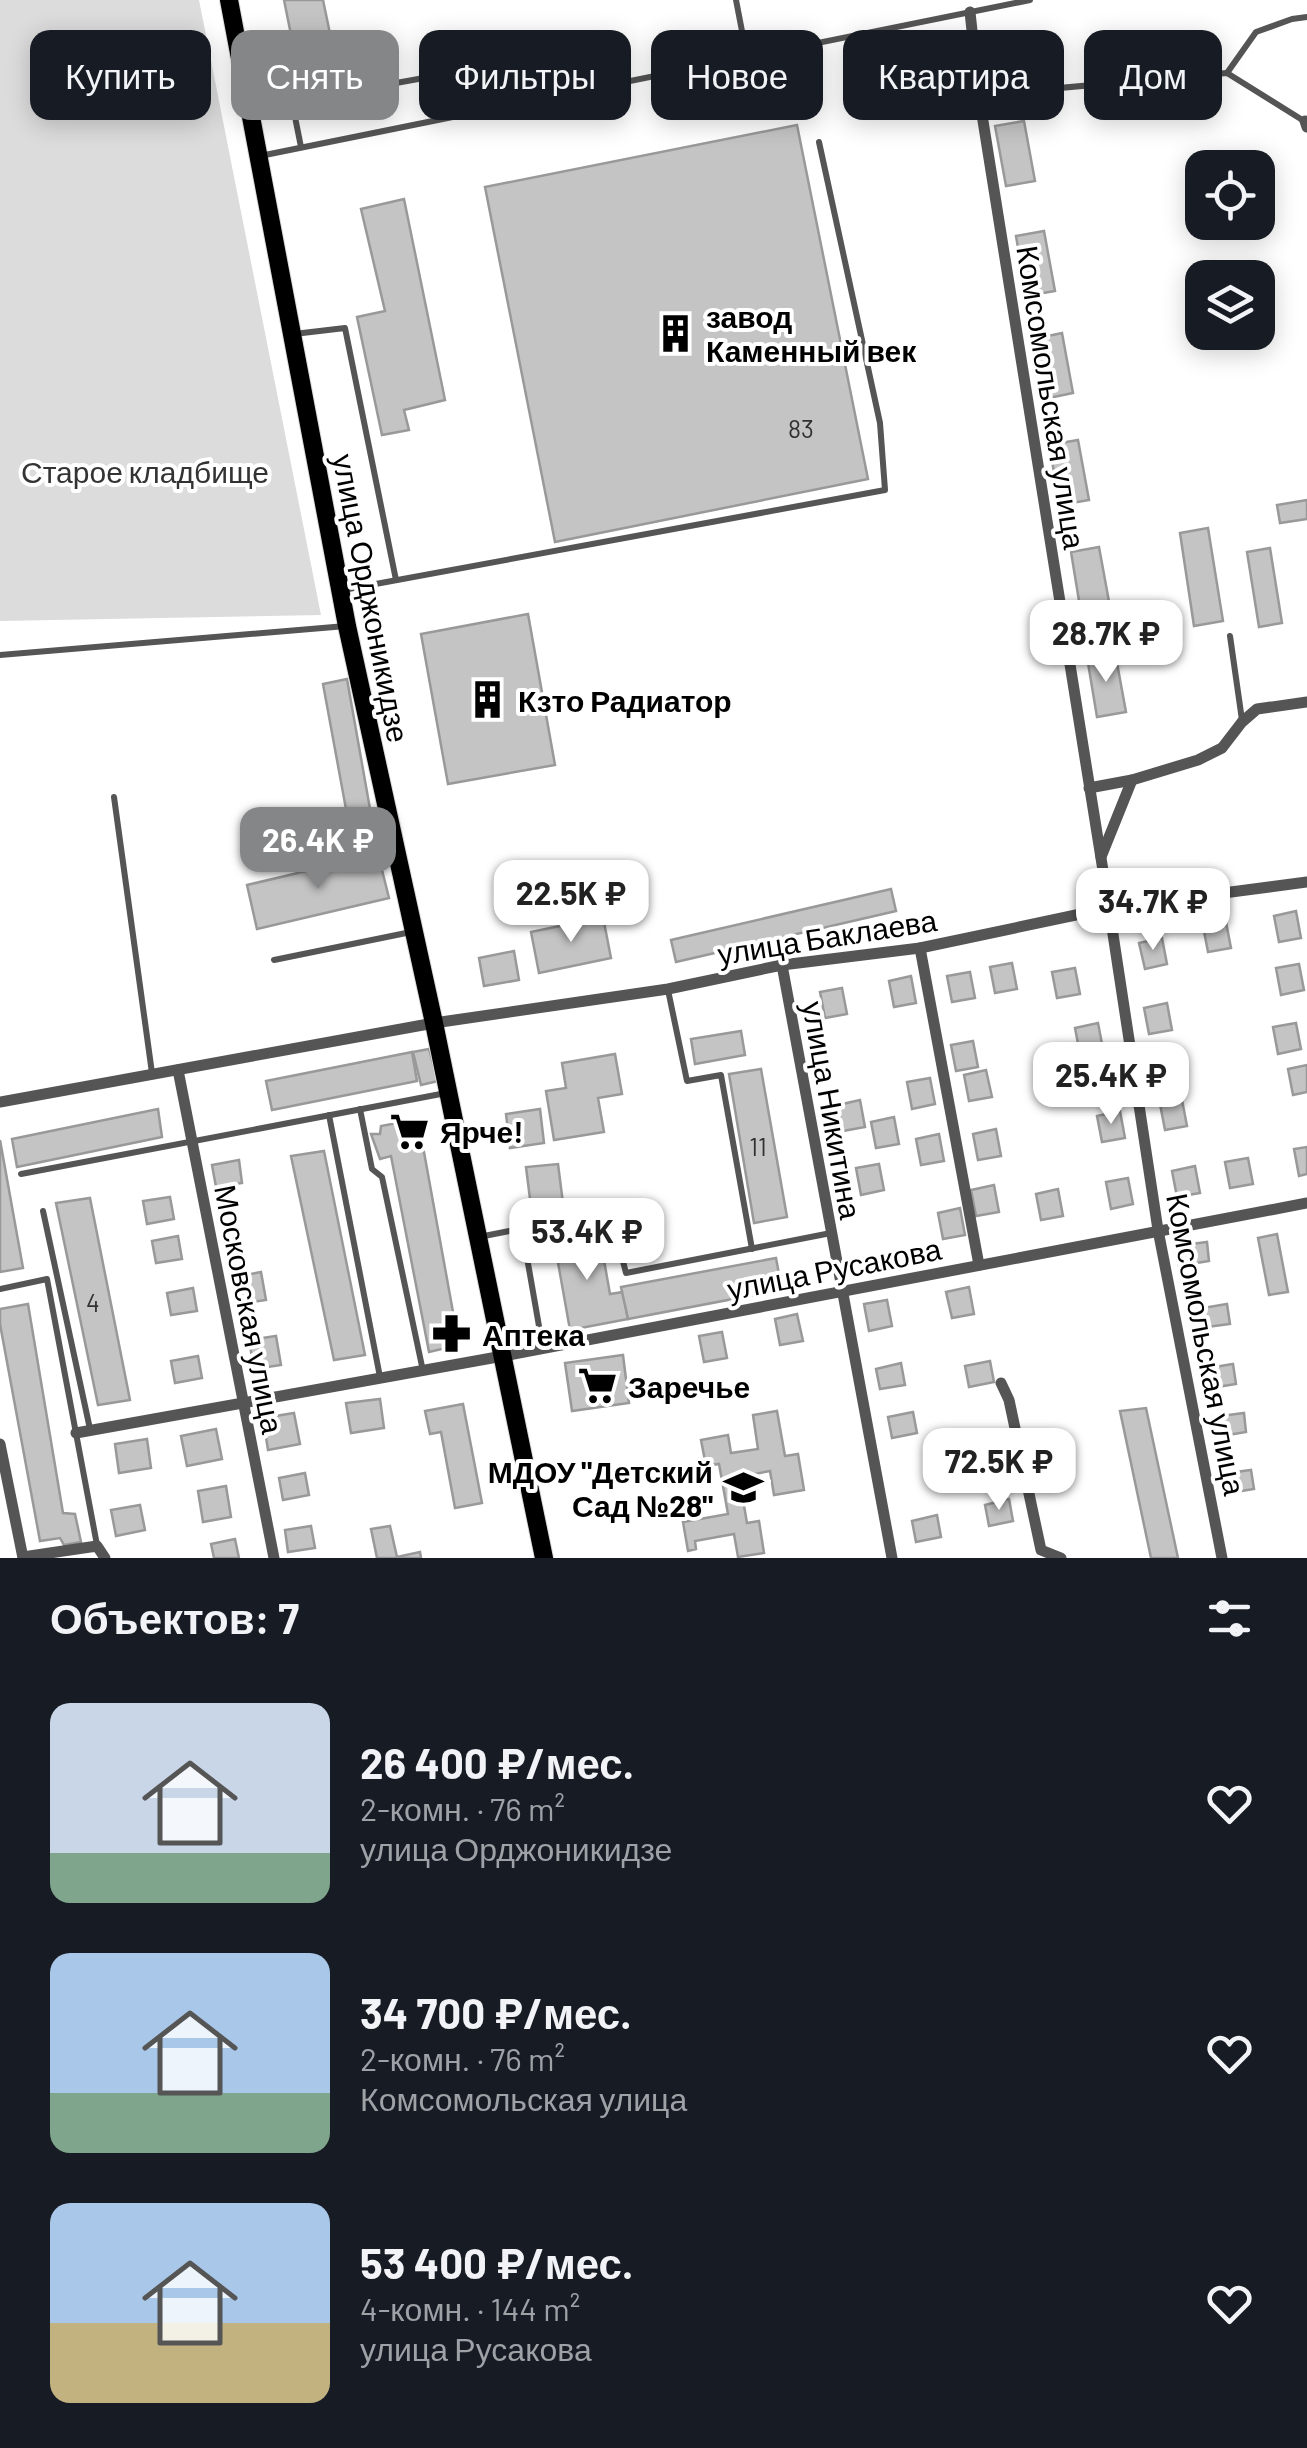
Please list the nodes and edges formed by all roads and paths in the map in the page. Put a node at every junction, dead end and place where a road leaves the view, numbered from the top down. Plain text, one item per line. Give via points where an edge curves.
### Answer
1 (229, 0) edge
2 (736, 0) edge
3 (1030, 0) edge
4 (970, 12) junction
5 (1307, 17) edge
6 (235, 30) edge
7 (742, 30) edge
8 (972, 30) edge
9 (823, 42) edge
10 (1226, 73) junction
11 (651, 77) edge
12 (1064, 88) edge
13 (252, 120) edge
14 (296, 120) edge
15 (984, 120) edge
16 (1306, 124) edge
17 (819, 142) dead end
18 (301, 148) junction
19 (259, 156) junction
20 (293, 334) junction
21 (396, 580) junction
22 (341, 591) junction
23 (348, 626) junction
24 (1230, 636) dead end
25 (0, 655) edge
26 (1307, 702) edge
27 (1242, 722) junction
28 (1132, 780) junction
29 (1089, 788) junction
30 (114, 797) dead end
31 (1100, 857) junction
32 (1307, 882) edge
33 (1109, 908) junction
34 (412, 932) junction
35 (920, 948) junction
36 (274, 960) dead end
37 (782, 965) junction
38 (668, 989) junction
39 (434, 1023) junction
40 (178, 1070) junction
41 (152, 1074) junction
42 (447, 1093) junction
43 (0, 1102) edge
44 (360, 1109) junction
45 (329, 1115) junction
46 (191, 1140) junction
47 (21, 1174) dead end
48 (1307, 1203) edge
49 (43, 1211) dead end
50 (522, 1229) junction
51 (1158, 1230) junction
52 (831, 1234) junction
53 (478, 1238) junction
54 (752, 1249) junction
55 (979, 1265) junction
56 (0, 1289) edge
57 (841, 1292) junction
58 (543, 1348) junction
59 (503, 1356) junction
60 (423, 1371) junction
61 (380, 1378) junction
62 (1002, 1383) dead end
63 (244, 1403) junction
64 (90, 1430) junction
65 (76, 1433) junction
66 (0, 1444) edge
67 (97, 1546) junction
68 (23, 1558) edge
69 (105, 1558) edge
70 (274, 1558) edge
71 (544, 1558) edge
72 (892, 1558) edge
73 (1060, 1558) edge
74 (1222, 1558) edge

1 - 6 main road, улица Орджоникидзе
2 - 7 lane
3 - 4 lane
4 - 8 street, Комсомольская улица
4 - 9 lane
5 - 10 lane via 1256,32
10 - 12 lane
10 - 16 lane
11 - 18 lane
13 - 19 main road, улица Орджоникидзе
14 - 18 lane
15 - 29 street, Комсомольская улица
17 - 21 lane via 880,423 885,490
18 - 19 lane
19 - 20 main road, улица Орджоникидзе
20 - 21 lane via 345,328
20 - 22 main road, улица Орджоникидзе
21 - 22 lane
22 - 23 main road, улица Орджоникидзе
23 - 25 lane
23 - 34 main road, улица Орджоникидзе
24 - 27 lane
26 - 27 street via 1256,709
27 - 28 street via 1222,748
28 - 29 street
28 - 31 street
29 - 31 street, Комсомольская улица
30 - 41 lane
31 - 33 street, Комсомольская улица
32 - 33 street, улица Баклаева
33 - 35 street, улица Баклаева
33 - 51 street, Комсомольская улица
34 - 36 lane
34 - 39 main road, улица Орджоникидзе
35 - 37 street, улица Баклаева
35 - 55 street
37 - 38 street, улица Баклаева
37 - 52 street, улица Никитина
38 - 39 street, улица Баклаева
38 - 54 lane via 687,1081 722,1075
39 - 40 street, улица Баклаева
39 - 42 main road, улица Орджоникидзе
40 - 41 street, улица Баклаева
40 - 46 street, Московская улица
41 - 43 street, улица Баклаева
42 - 44 lane
42 - 53 main road, улица Орджоникидзе
44 - 45 lane
44 - 60 lane via 372,1169 382,1177
45 - 46 lane
45 - 61 lane
46 - 47 lane
46 - 63 street, Московская улица
48 - 51 street, улица Русакова
49 - 64 lane
50 - 53 lane
50 - 54 lane via 610,1211 626,1272
50 - 58 lane
51 - 55 street, улица Русакова
51 - 74 street, Комсомольская улица
52 - 54 lane
52 - 57 street, улица Никитина
53 - 59 main road, улица Орджоникидзе
55 - 57 street, улица Русакова
56 - 65 lane via 47,1279
57 - 58 street, улица Русакова
57 - 72 street, улица Никитина
58 - 59 street, улица Русакова
59 - 60 street, улица Русакова
59 - 71 main road, улица Орджоникидзе
60 - 61 street, улица Русакова
61 - 63 street, улица Русакова
62 - 73 street via 1041,1550
63 - 64 street, улица Русакова
63 - 70 street, Московская улица
64 - 65 street, улица Русакова
65 - 67 lane
66 - 68 street
67 - 68 street
67 - 69 street

